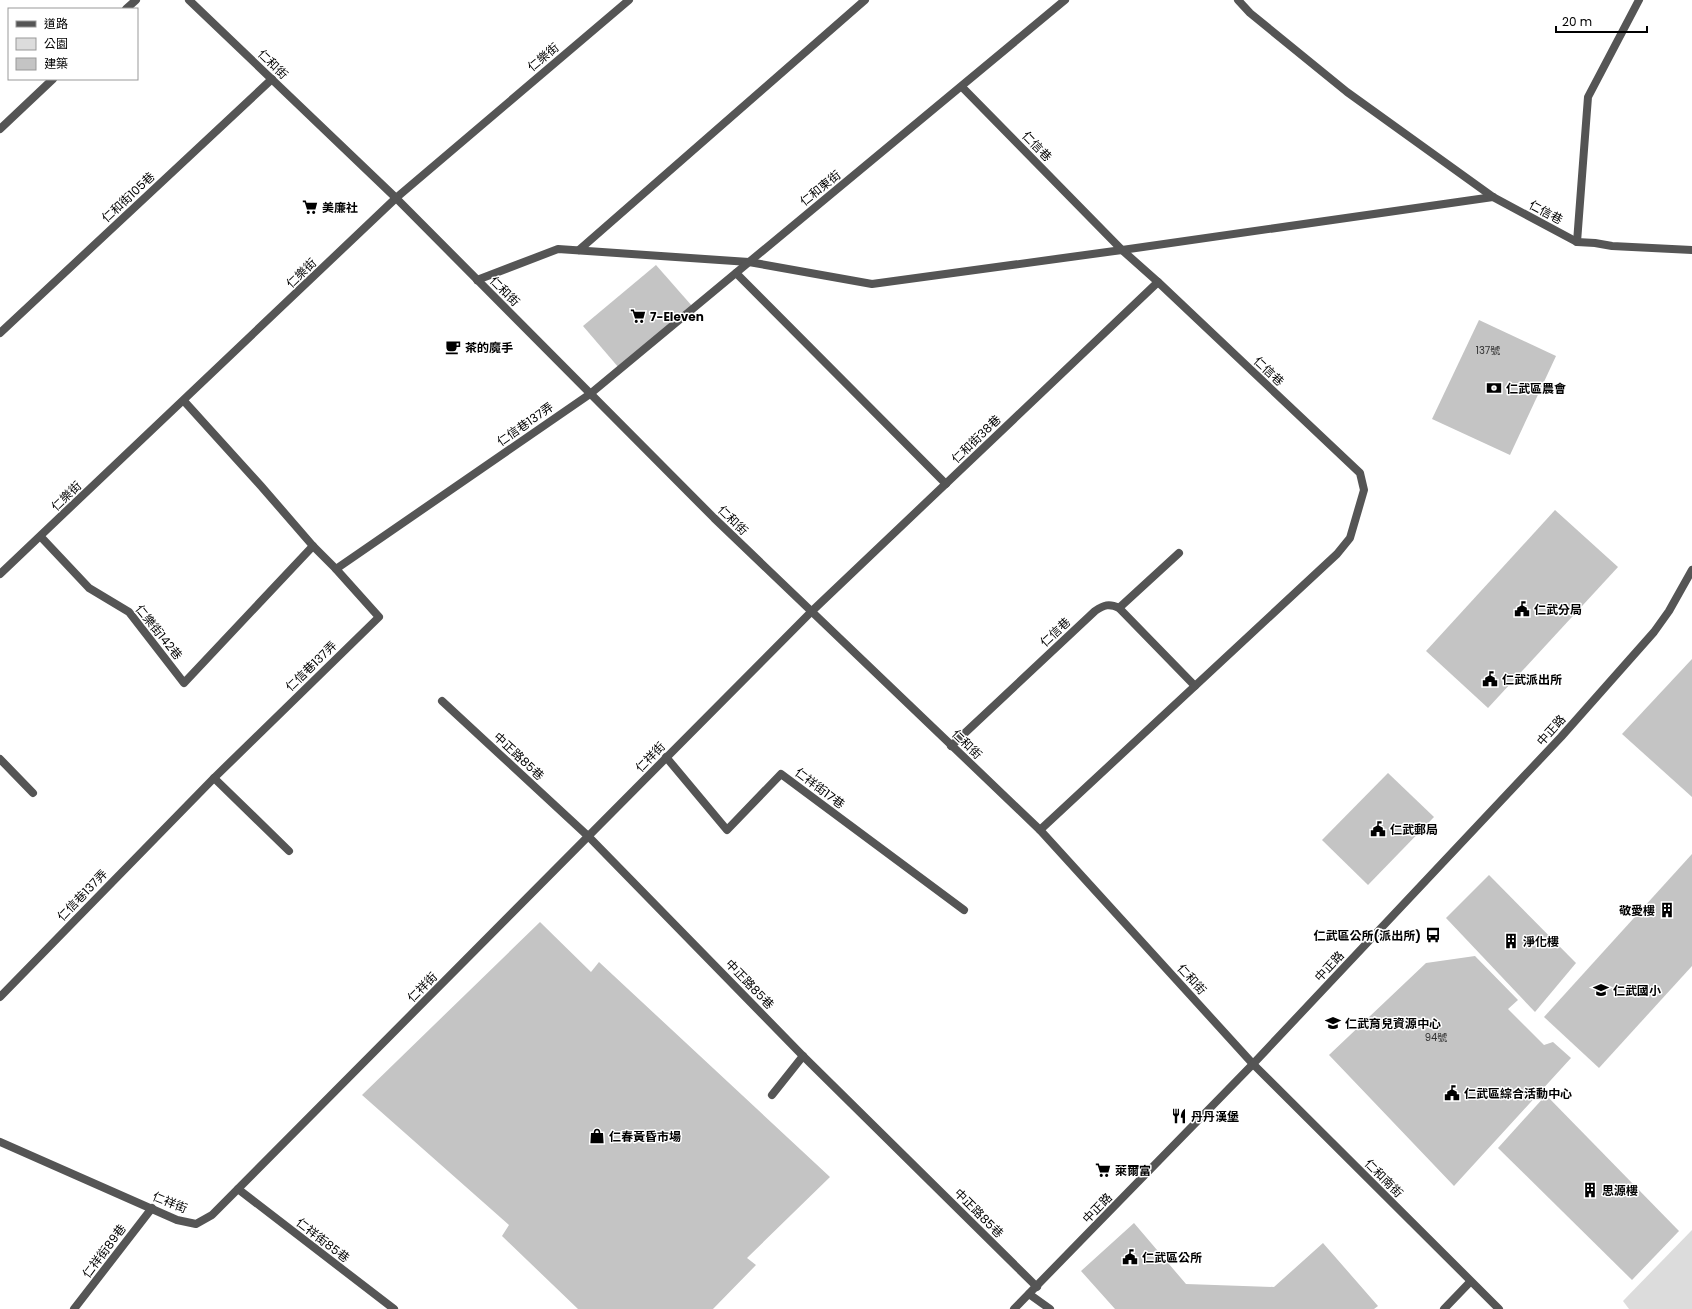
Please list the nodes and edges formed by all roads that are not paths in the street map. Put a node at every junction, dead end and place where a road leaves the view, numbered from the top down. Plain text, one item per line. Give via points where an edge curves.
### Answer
1 (136, 0) edge
2 (189, 0) edge
3 (629, 0) edge
4 (865, 0) edge
5 (1065, 0) edge
6 (1238, 0) edge
7 (1639, 0) edge
8 (127, 8) edge
9 (272, 79) junction
10 (52, 80) edge
11 (962, 86) junction
12 (0, 129) edge
13 (1493, 197) junction
14 (396, 198) junction
15 (1577, 242) junction
16 (579, 250) junction
17 (1122, 250) junction
18 (1692, 250) edge
19 (749, 262) junction
20 (736, 273) junction
21 (477, 280) junction
22 (1158, 282) junction
23 (0, 333) edge
24 (590, 394) junction
25 (184, 401) junction
26 (946, 484) junction
27 (41, 537) junction
28 (313, 546) junction
29 (1179, 553) dead end
30 (336, 569) junction
31 (1692, 570) edge
32 (0, 574) edge
33 (1119, 608) junction
34 (811, 612) junction
35 (1195, 686) junction
36 (442, 702) dead end
37 (951, 746) junction
38 (666, 757) junction
39 (0, 759) edge
40 (214, 778) junction
41 (33, 793) dead end
42 (1040, 830) junction
43 (589, 837) junction
44 (289, 851) dead end
45 (964, 910) dead end
46 (0, 997) edge
47 (803, 1056) junction
48 (1254, 1064) junction
49 (772, 1096) dead end
50 (0, 1142) edge
51 (238, 1189) junction
52 (152, 1208) junction
53 (1470, 1282) junction
54 (1037, 1287) junction
55 (1030, 1294) junction
56 (74, 1309) edge
57 (394, 1309) edge
58 (1014, 1309) edge
59 (1050, 1309) edge
60 (1444, 1309) edge
61 (1499, 1309) edge

1 - 8 street
2 - 9 street, 仁和街
3 - 14 street, 仁樂街
4 - 16 street
5 - 11 street, 仁和東街
6 - 13 street, 仁信巷 via 1250,13 1347,92
7 - 15 street, 仁信巷 via 1588,97
9 - 14 street, 仁和街
9 - 23 street, 仁和街105巷
10 - 12 street
11 - 17 street, 仁信巷
11 - 19 street, 仁和東街
13 - 15 street, 仁信巷
13 - 17 street
14 - 21 street, 仁和街
14 - 25 street, 仁樂街
15 - 18 street, 仁信巷
16 - 19 street
16 - 21 street via 558,249
17 - 19 street via 872,284
17 - 22 street, 仁信巷
19 - 20 street, 仁和東街
20 - 24 street, 仁和東街
20 - 26 street
21 - 24 street, 仁和街
22 - 26 street, 仁和街38巷
22 - 35 street, 仁信巷 via 1360,473 1364,490 1350,538 1337,554
24 - 30 street, 仁信巷137弄
24 - 34 street, 仁和街
25 - 27 street, 仁樂街
25 - 28 street
26 - 34 street, 仁和街38巷
27 - 28 street, 仁樂街142巷 via 89,588 129,612 184,683
27 - 32 street, 仁樂街
28 - 30 street
29 - 33 street
30 - 40 street, 仁信巷137弄 via 379,617
31 - 48 street, 中正路 via 1654,632 1567,731
33 - 35 street
33 - 37 street, 仁信巷 via 1112,604 1103,605 1095,611
34 - 37 street, 仁和街
34 - 38 street, 仁祥街
35 - 42 street, 仁信巷
36 - 43 street, 中正路85巷
37 - 42 street, 仁和街
38 - 43 street, 仁祥街
38 - 45 street, 仁祥街17巷 via 727,830 781,774
39 - 41 street
40 - 44 street
40 - 46 street, 仁信巷137弄
42 - 48 street, 仁和街
43 - 47 street, 中正路85巷
43 - 51 street, 仁祥街
47 - 49 street
47 - 54 street, 中正路85巷
48 - 53 street, 仁和南街
48 - 54 street, 中正路
50 - 52 street, 仁祥街
51 - 52 street, 仁祥街 via 212,1215 196,1224 177,1220
51 - 57 street, 仁祥街85巷
52 - 56 street, 仁祥街89巷
53 - 60 street
53 - 61 street, 仁和南街
54 - 55 street, 中正路
55 - 58 street, 中正路
55 - 59 street

